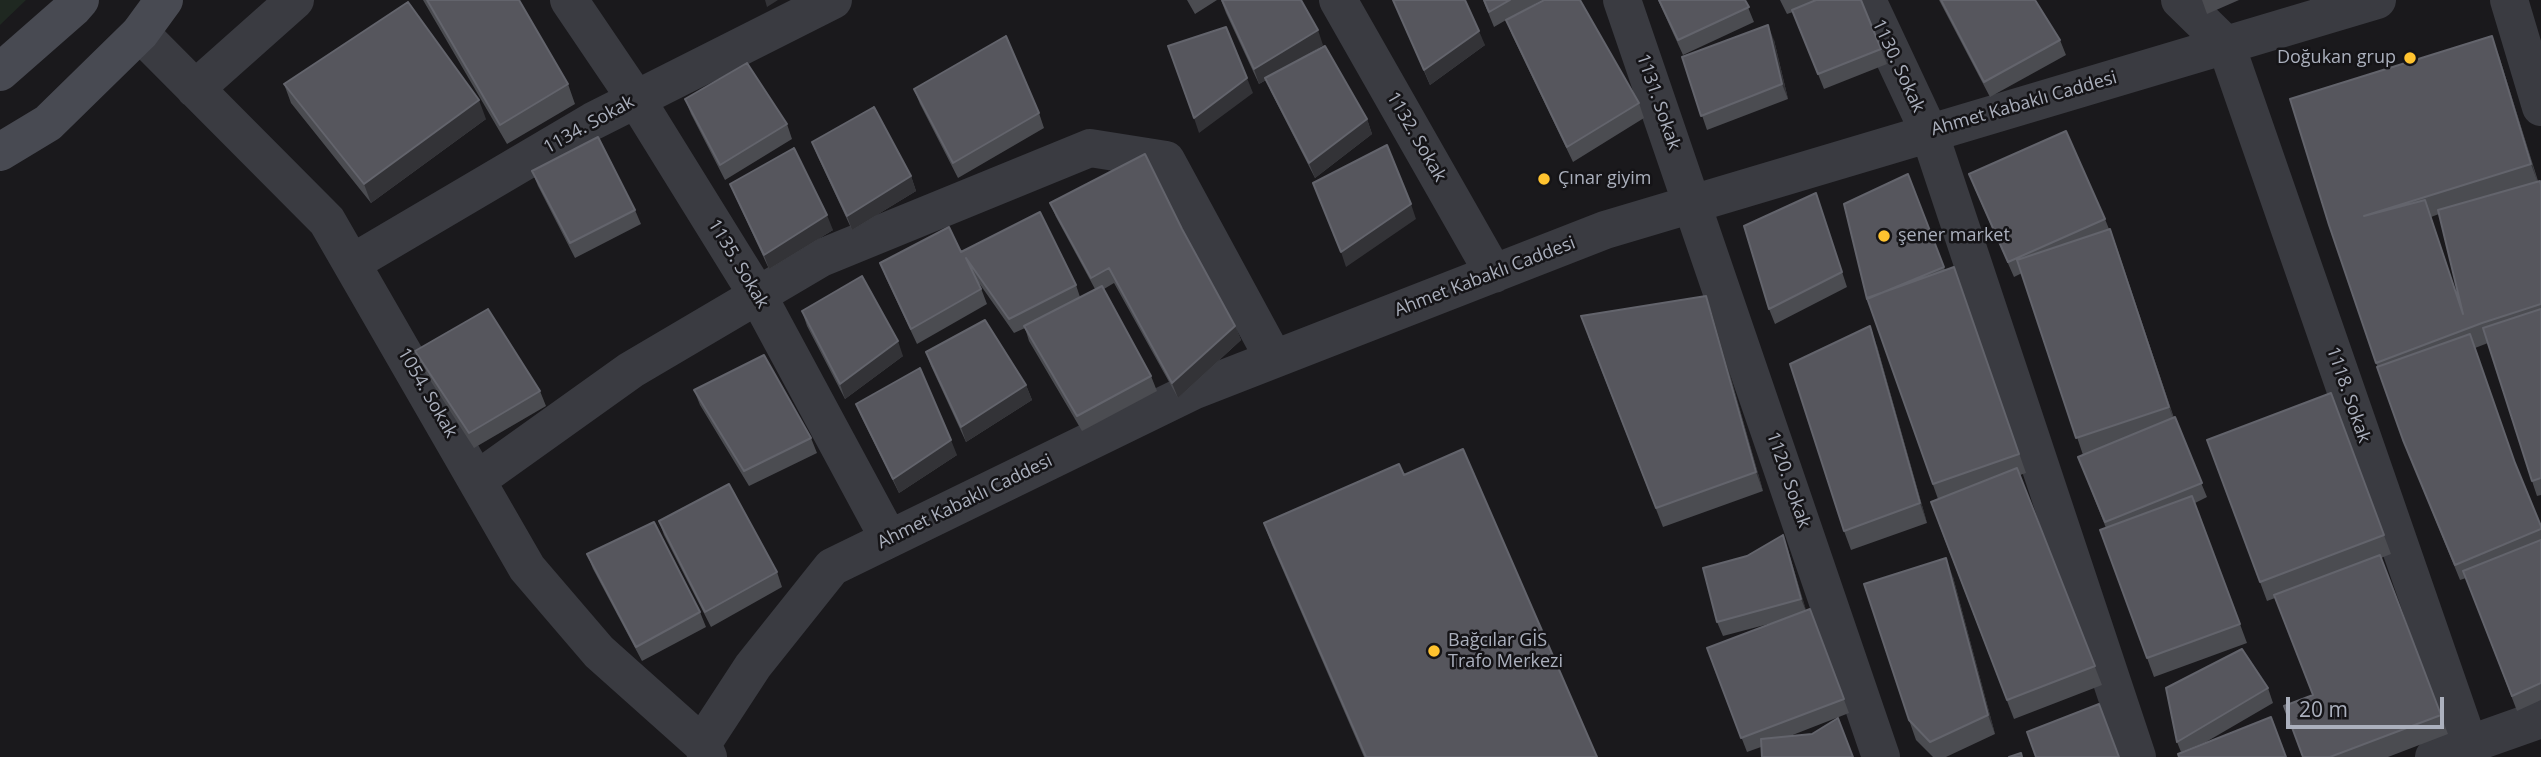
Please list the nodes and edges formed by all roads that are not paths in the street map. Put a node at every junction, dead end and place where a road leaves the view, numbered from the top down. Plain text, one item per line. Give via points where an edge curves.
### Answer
1 (80, 0) edge
2 (164, 0) edge
3 (295, 0) edge
4 (569, 0) edge
5 (833, 0) edge
6 (1338, 0) edge
7 (1622, 0) edge
8 (1867, 0) edge
9 (2180, 0) edge
10 (2377, 0) edge
11 (2509, 0) edge
12 (140, 33) junction
13 (2226, 45) junction
14 (0, 72) edge
15 (195, 89) junction
16 (636, 99) junction
17 (2541, 107) edge
18 (1929, 132) junction
19 (0, 152) edge
20 (1694, 204) junction
21 (352, 263) junction
22 (1493, 274) junction
23 (758, 296) junction
24 (1275, 359) junction
25 (477, 480) junction
26 (889, 539) junction
27 (2540, 723) edge
28 (2469, 745) junction
29 (705, 750) edge
30 (1881, 757) edge
31 (2137, 757) edge
32 (2434, 757) edge

1 - 14 main road
2 - 12 main road
3 - 15 street
4 - 16 street, 1135. Sokak
5 - 16 street, 1134. Sokak
6 - 22 street, 1132. Sokak
7 - 20 street, 1131. Sokak
8 - 18 street, 1130. Sokak
9 - 13 street
10 - 13 street, Ahmet Kabaklı Caddesi
11 - 17 street
12 - 15 street, 1054. Sokak
12 - 19 main road via 48,122
13 - 18 street, Ahmet Kabaklı Caddesi
13 - 28 street, 1118. Sokak
15 - 21 street, 1054. Sokak via 327,221
16 - 21 street, 1134. Sokak
16 - 23 street, 1135. Sokak
18 - 20 street, Ahmet Kabaklı Caddesi
18 - 31 street, 1130. Sokak
20 - 22 street, Ahmet Kabaklı Caddesi via 1605,230
20 - 30 street, 1120. Sokak
21 - 25 street, 1054. Sokak
22 - 24 street, Ahmet Kabaklı Caddesi
23 - 24 street via 821,258 1090,148 1166,160
23 - 25 street via 631,370
23 - 26 street, 1135. Sokak
24 - 26 street, Ahmet Kabaklı Caddesi via 1195,390
25 - 29 street, 1054. Sokak via 527,568 599,652
26 - 29 street, Ahmet Kabaklı Caddesi via 832,567 753,666
27 - 28 street
28 - 32 street

